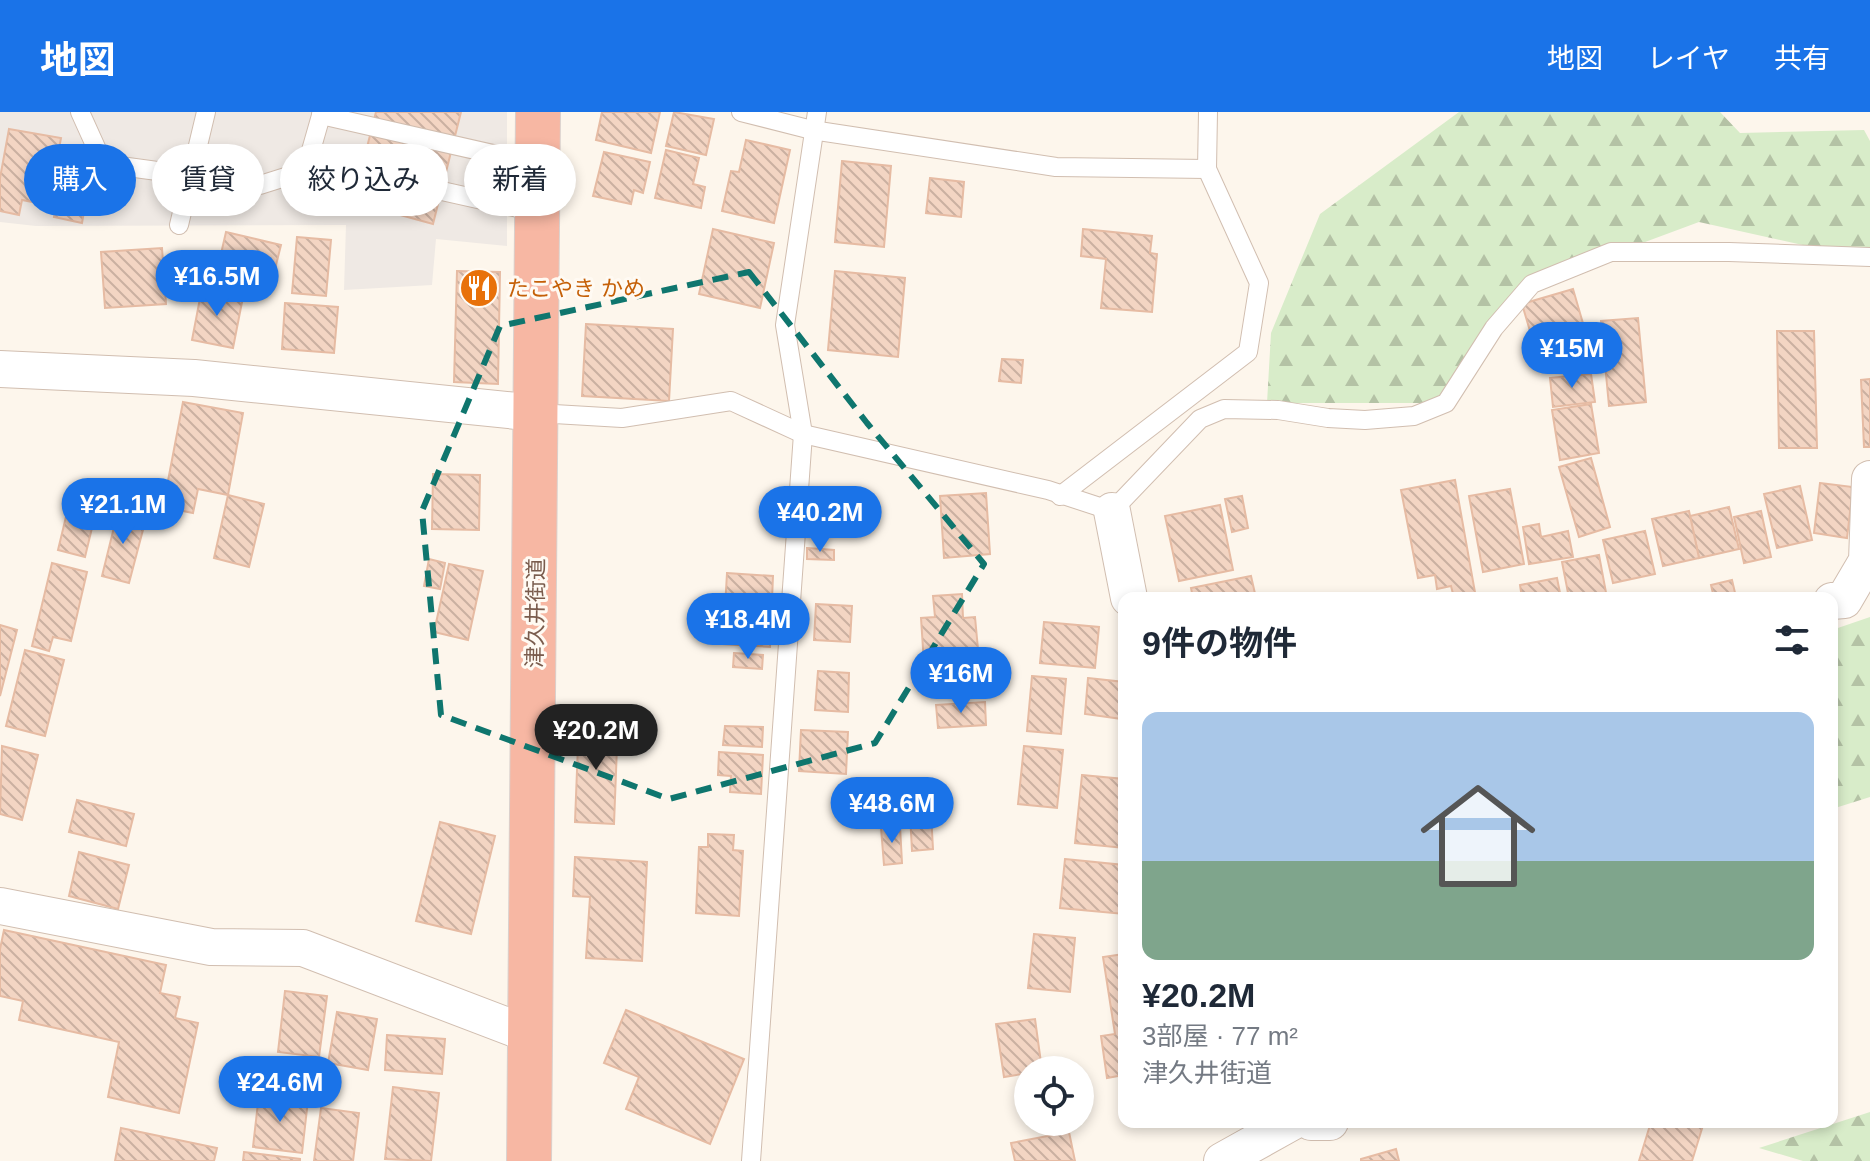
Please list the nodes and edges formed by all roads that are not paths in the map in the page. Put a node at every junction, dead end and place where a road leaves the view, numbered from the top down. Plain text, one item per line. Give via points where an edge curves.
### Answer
1 (80, 112) edge
2 (206, 112) edge
3 (538, 112) edge
4 (741, 112) edge
5 (1208, 112) edge
6 (322, 114) edge
7 (814, 121) edge
8 (198, 144) edge
9 (313, 144) edge
10 (538, 144) edge
11 (464, 147) edge
12 (1207, 169) junction
13 (152, 170) edge
14 (181, 216) edge
15 (538, 216) edge
16 (179, 225) dead end
17 (1870, 257) edge
18 (0, 369) edge
19 (537, 413) junction
20 (803, 434) junction
21 (1870, 479) edge
22 (1060, 496) junction
23 (1112, 511) junction
24 (1128, 592) edge
25 (1838, 600) edge
26 (0, 906) edge
27 (531, 1035) junction
28 (1281, 1128) edge
29 (529, 1161) edge
30 (751, 1161) edge
31 (1222, 1161) edge

1 - 13 lane via 99,154 113,165
2 - 8 lane
3 - 10 highway, 津久井街道
4 - 7 lane
5 - 12 lane
6 - 9 lane
6 - 11 lane
7 - 12 lane via 1056,167
7 - 20 lane via 785,325
12 - 22 lane via 1259,283 1248,352
14 - 16 lane
15 - 19 highway, 津久井街道
17 - 23 lane via 1611,252 1532,284 1494,328 1446,403 1414,416 1365,420 1224,409 1200,419
18 - 19 street via 194,378
19 - 20 lane via 622,418 731,401
19 - 27 highway, 津久井街道
20 - 22 lane
20 - 30 lane
21 - 25 street via 1867,561 1844,600
22 - 23 lane
23 - 24 street
26 - 27 street via 211,947 303,948
27 - 29 highway, 津久井街道
28 - 31 street

